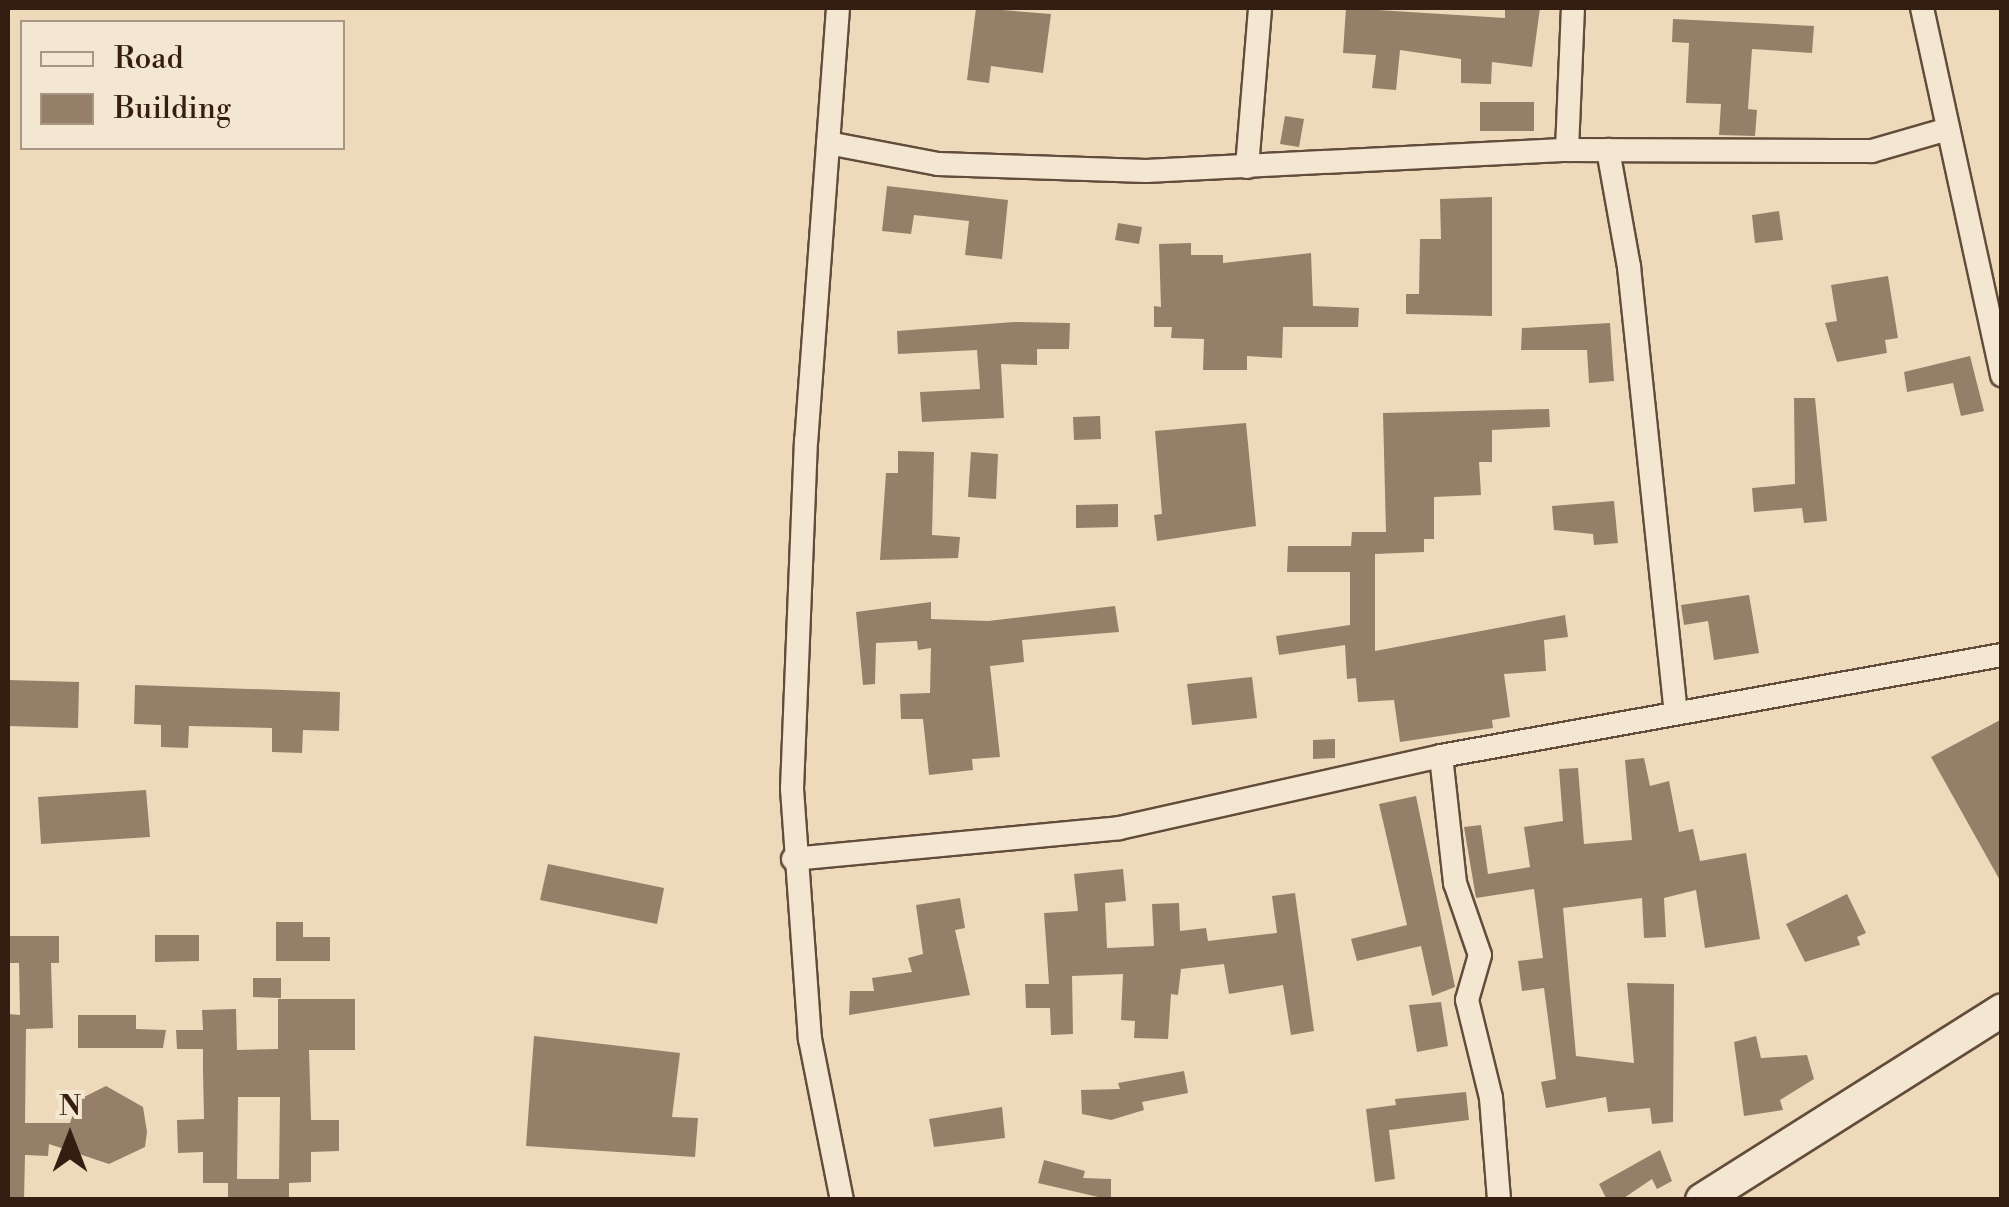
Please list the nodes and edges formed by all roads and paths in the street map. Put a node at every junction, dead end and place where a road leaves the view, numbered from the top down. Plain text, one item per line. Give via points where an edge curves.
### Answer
1 (838, 8) edge
2 (1260, 8) edge
3 (1573, 8) edge
4 (1922, 8) edge
5 (1948, 129) junction
6 (828, 142) junction
7 (1567, 150) junction
8 (1608, 150) junction
9 (1247, 166) junction
10 (2002, 374) edge
11 (2002, 655) edge
12 (1676, 711) junction
13 (1441, 756) junction
14 (792, 860) junction
15 (2002, 1010) edge
16 (842, 1200) edge
17 (1499, 1200) edge
18 (1702, 1200) edge

1 - 6 street
2 - 9 street
3 - 7 street
4 - 5 street
5 - 8 street via 1872,151
5 - 10 street
6 - 9 street via 938,164 1146,172
6 - 14 street via 806,459
7 - 8 street
7 - 9 street
8 - 12 street via 1629,267
11 - 12 street
12 - 13 street
13 - 14 street via 1119,828
13 - 17 street via 1455,883 1480,959 1467,1000 1491,1098
14 - 16 street via 810,1039
15 - 18 main road

